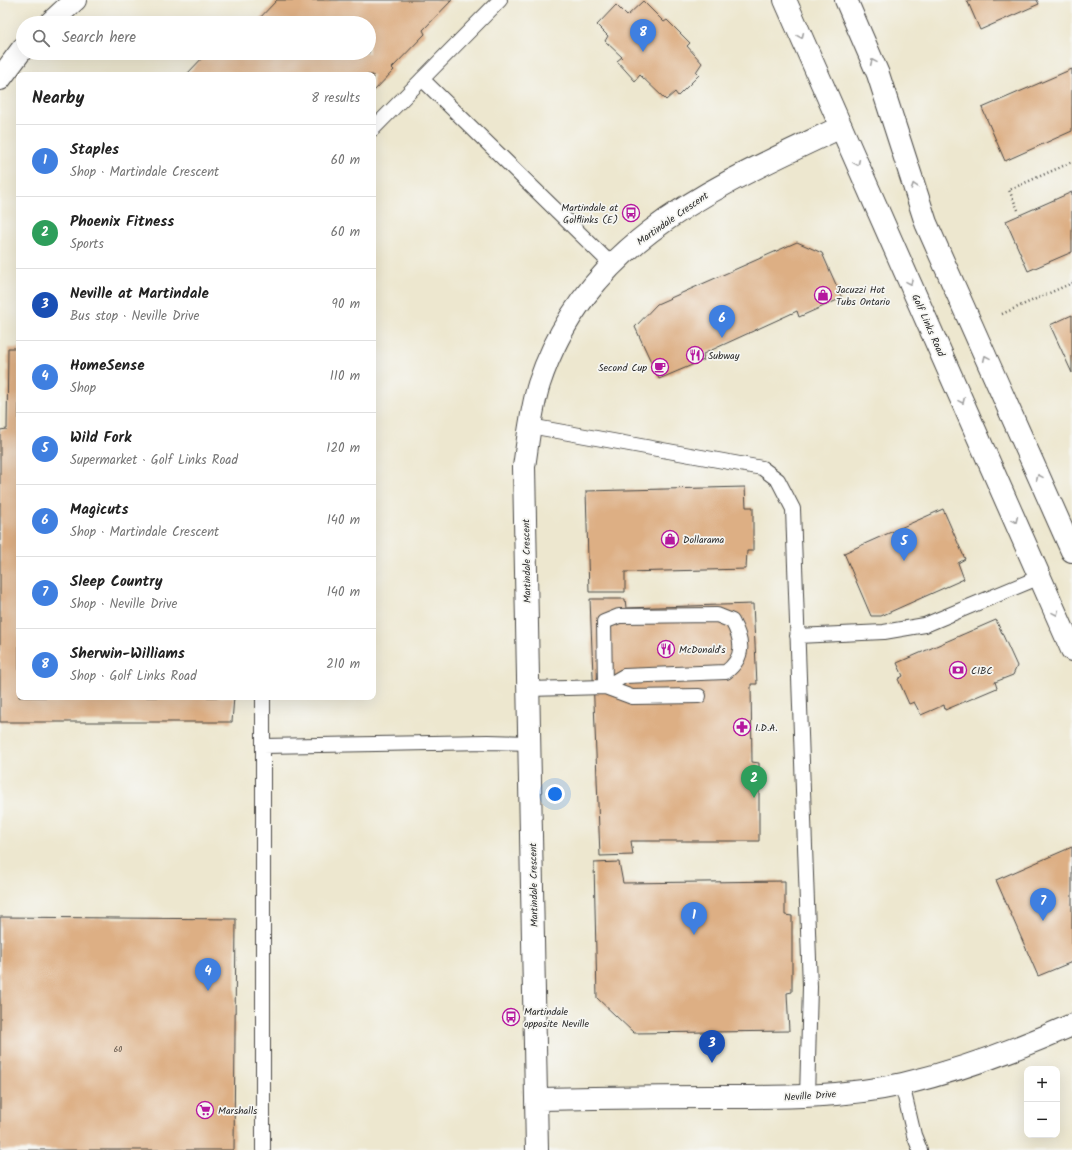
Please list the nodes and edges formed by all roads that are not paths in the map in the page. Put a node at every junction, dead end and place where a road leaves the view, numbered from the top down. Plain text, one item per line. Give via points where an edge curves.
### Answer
1 (75, 0) edge
2 (500, 0) edge
3 (785, 0) edge
4 (846, 0) edge
5 (58, 16) edge
6 (16, 57) edge
7 (0, 78) edge
8 (422, 79) junction
9 (376, 126) edge
10 (841, 127) junction
11 (611, 264) junction
12 (530, 426) junction
13 (1072, 551) edge
14 (1040, 577) junction
15 (797, 636) junction
16 (1072, 650) edge
17 (605, 687) junction
18 (529, 689) junction
19 (699, 696) dead end
20 (263, 700) edge
21 (530, 743) junction
22 (263, 746) junction
23 (1072, 1025) edge
24 (902, 1084) junction
25 (807, 1096) junction
26 (537, 1099) junction
27 (264, 1150) edge
28 (537, 1150) edge
29 (920, 1150) edge

1 - 5 main road
2 - 8 lane
3 -> 10 main road, Golf Links Road
13 -> 4 main road via 926,223 878,74
6 - 7 main road
8 - 9 lane
8 - 11 lane
10 - 11 main road, Martindale Crescent via 698,198 647,233
10 -> 14 main road, Golf Links Road
11 - 12 main road, Martindale Crescent via 581,301 552,350 539,385
12 - 15 lane via 762,468 778,480 793,509
12 - 18 main road, Martindale Crescent via 524,467
14 - 15 lane via 925,625 884,632
14 -> 16 main road, Golf Links Road
15 - 25 lane via 810,987
17 - 17 lane via 624,676 726,672 739,658 740,635 732,621 717,615 619,616 604,622
17 - 18 lane
17 - 19 lane via 632,697
18 - 21 main road, Martindale Crescent
20 - 22 lane
21 - 22 lane
21 - 26 main road, Martindale Crescent
22 - 27 lane
23 - 24 main road, Neville Drive via 951,1071
24 - 25 main road, Neville Drive
24 - 29 lane
25 - 26 main road, Neville Drive
26 - 28 main road, Martindale Crescent

